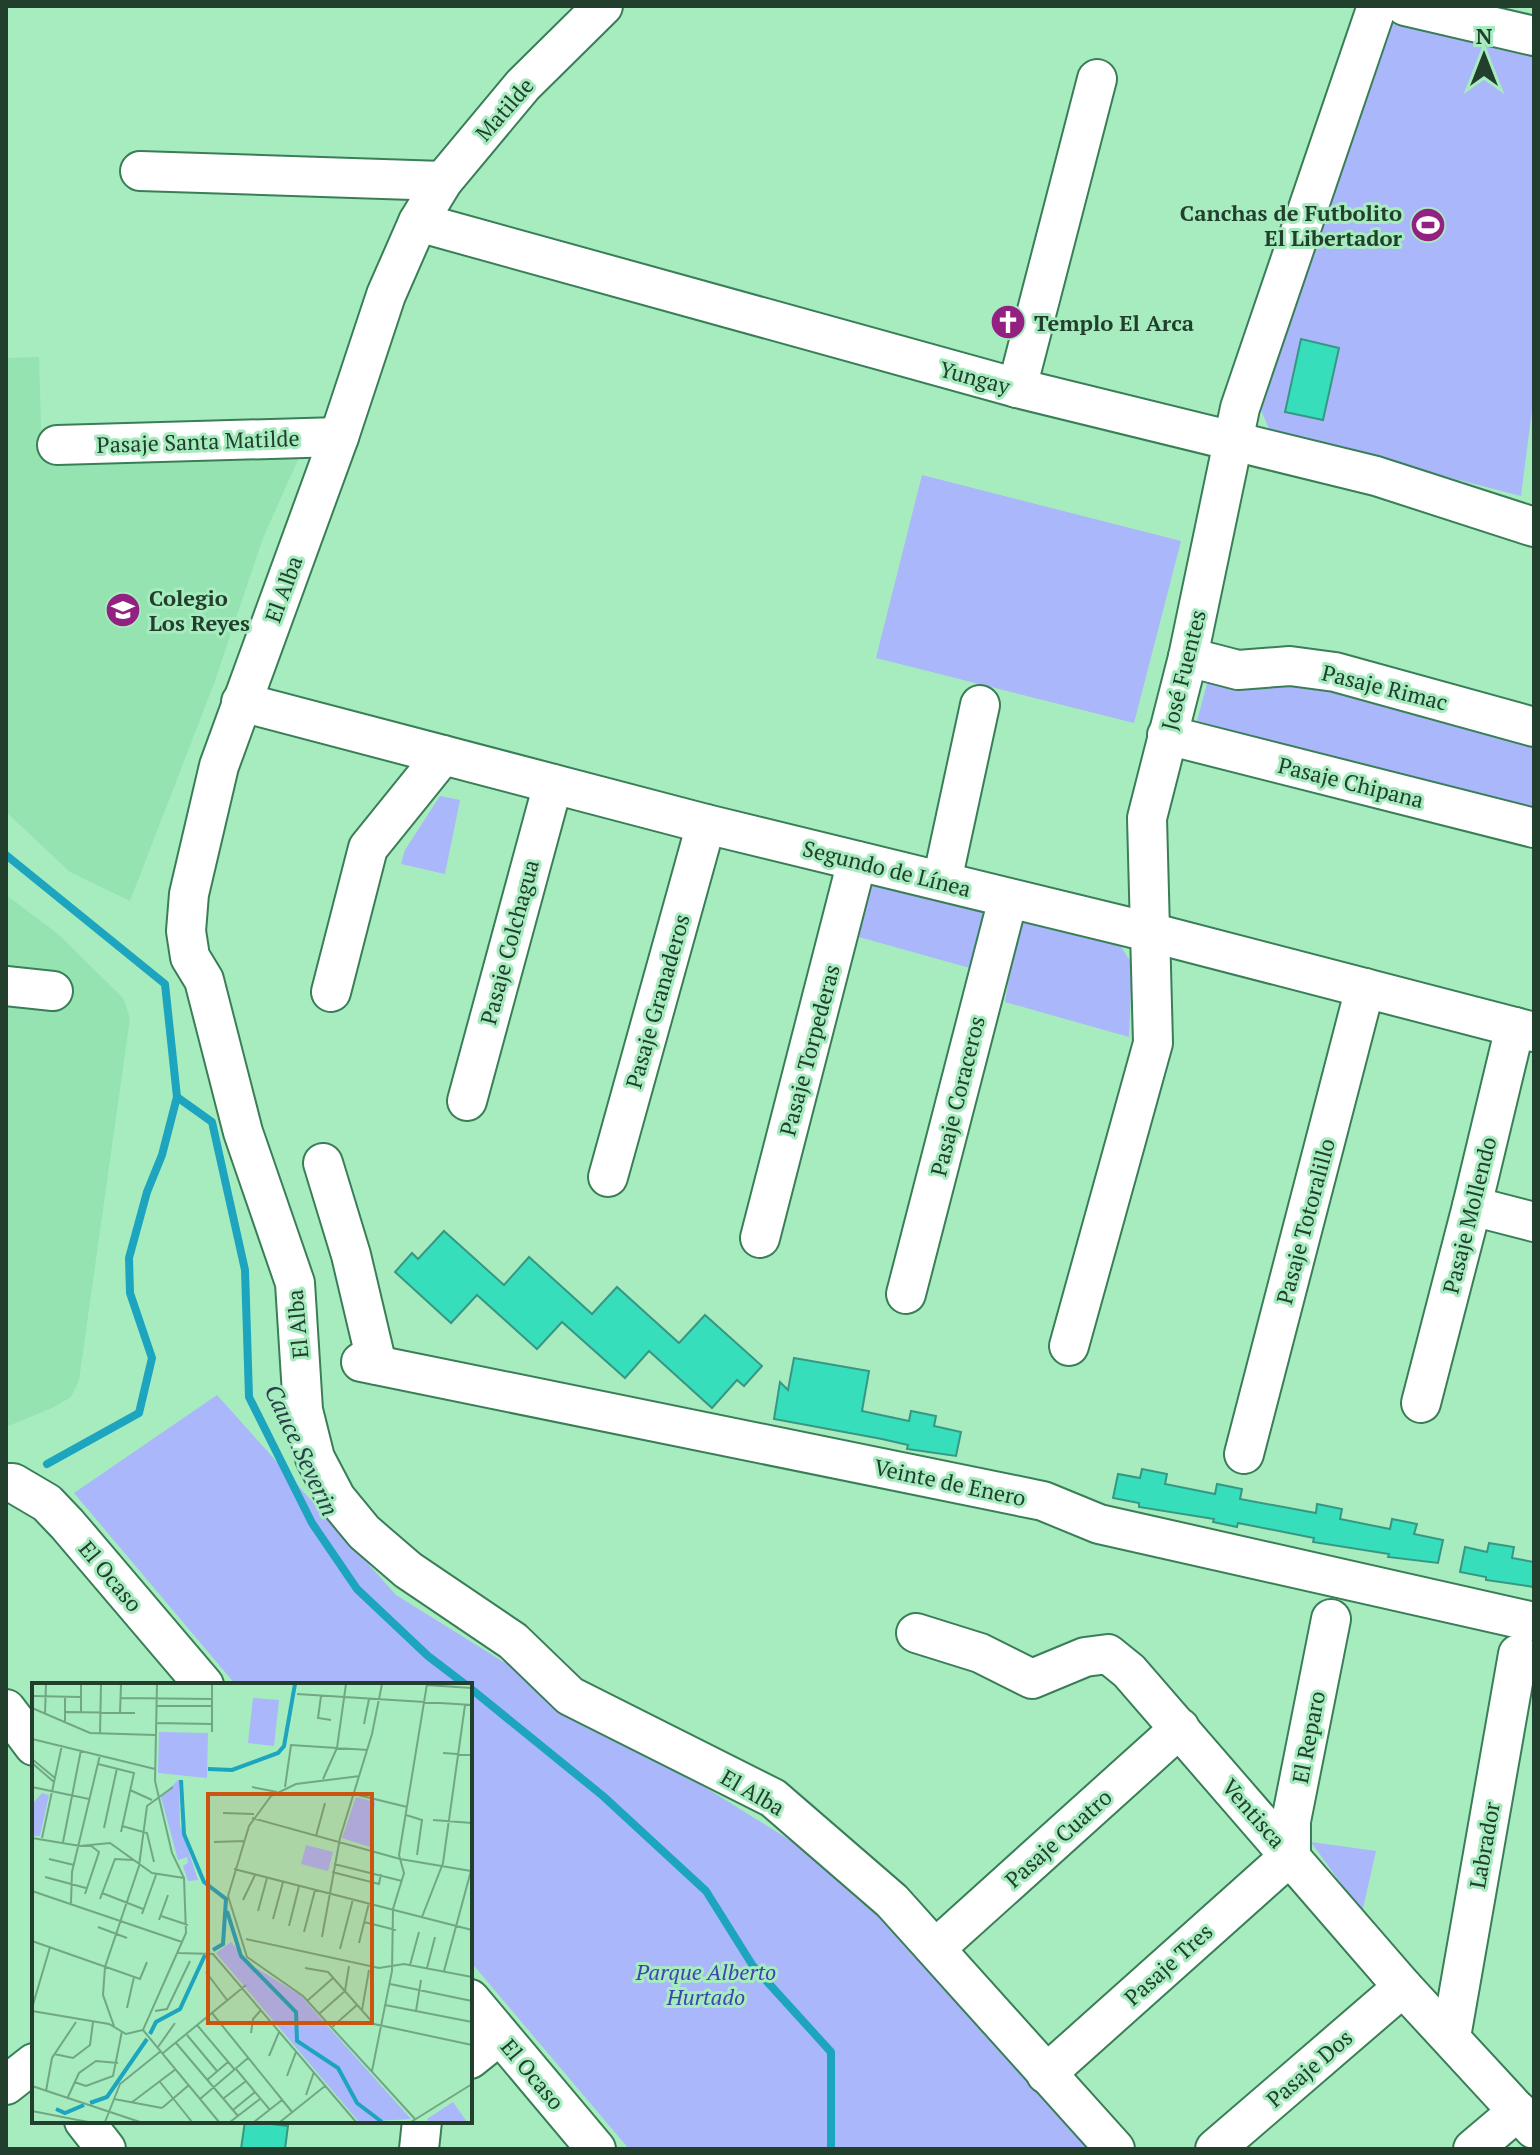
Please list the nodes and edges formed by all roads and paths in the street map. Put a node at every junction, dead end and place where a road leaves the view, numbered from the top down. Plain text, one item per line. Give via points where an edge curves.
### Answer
1 (603, 6) edge
2 (1377, 6) edge
3 (1405, 6) edge
4 (1534, 36) edge
5 (1097, 79) dead end
6 (140, 171) dead end
7 (443, 181) junction
8 (418, 222) junction
9 (1017, 388) junction
10 (339, 437) junction
11 (1235, 444) junction
12 (57, 445) dead end
13 (1534, 527) edge
14 (1188, 657) junction
15 (241, 702) junction
16 (980, 705) dead end
17 (1534, 727) edge
18 (1167, 735) junction
19 (443, 755) junction
20 (553, 784) junction
21 (706, 824) junction
22 (1534, 828) edge
23 (857, 861) junction
24 (942, 881) junction
25 (1008, 899) junction
26 (1149, 932) junction
27 (6, 986) edge
28 (1365, 988) junction
29 (53, 991) dead end
30 (331, 992) dead end
31 (1524, 1029) edge
32 (467, 1101) dead end
33 (323, 1163) dead end
34 (608, 1177) dead end
35 (1472, 1206) junction
36 (1534, 1222) edge
37 (760, 1238) dead end
38 (906, 1294) dead end
39 (1069, 1346) dead end
40 (1421, 1403) dead end
41 (1244, 1454) dead end
42 (6, 1483) edge
43 (1331, 1619) dead end
44 (916, 1633) dead end
45 (1526, 1638) edge
46 (202, 1683) edge
47 (6, 1709) edge
48 (1180, 1728) junction
49 (32, 1743) edge
50 (1291, 1855) junction
51 (936, 1948) junction
52 (1403, 1987) junction
53 (472, 2001) edge
54 (500, 2035) junction
55 (1451, 2037) junction
56 (472, 2057) edge
57 (32, 2065) edge
58 (1046, 2074) junction
59 (6, 2085) edge
60 (1526, 2120) edge
61 (86, 2123) edge
62 (422, 2123) edge
63 (106, 2149) edge
64 (419, 2149) edge
65 (596, 2149) edge
66 (1115, 2149) edge
67 (1215, 2149) edge
68 (1473, 2149) edge

1 - 7 street, Matilde via 523,85
2 - 11 street, José Fuentes via 1240,408
3 - 4 street
5 - 9 street
6 - 7 street
7 - 8 street, Matilde
8 - 9 street, Yungay
8 - 10 street, El Alba via 386,295
9 - 11 street, Yungay
10 - 12 street, Pasaje Santa Matilde
10 - 15 street, El Alba
11 - 13 street, Yungay via 1376,476
11 - 14 street, José Fuentes
14 - 17 street, Pasaje Rimac via 1238,670 1290,666 1335,672
14 - 18 street, José Fuentes
15 - 19 street, Segundo de Línea
15 - 51 street, El Alba via 204,828 186,931 243,1132 295,1283 303,1410 315,1458 336,1498 364,1532 408,1570 513,1641 570,1696 773,1798 892,1901
16 - 24 street
18 - 22 street, Pasaje Chipana
18 - 26 street, José Fuentes via 1147,818
19 - 20 street, Segundo de Línea
19 - 30 street via 368,848
20 - 21 street, Segundo de Línea
20 - 32 street, Pasaje Colchagua
21 - 23 street, Segundo de Línea
21 - 34 street, Pasaje Granaderos
23 - 24 street, Segundo de Línea
23 - 37 street, Pasaje Torpederas
24 - 25 street, Segundo de Línea
25 - 26 street, Segundo de Línea
25 - 38 street, Pasaje Coraceros
26 - 28 street, Segundo de Línea
26 - 39 street, José Fuentes via 1153,1043
27 - 29 street
28 - 31 street, Segundo de Línea
28 - 41 street, Pasaje Totoralillo
31 - 35 street, Pasaje Mollendo
33 - 45 street, Veinte de Enero via 351,1255 369,1363 1043,1501 1099,1524
35 - 36 street
35 - 40 street, Pasaje Mollendo
42 - 46 street, El Ocaso via 47,1503
43 - 50 street, El Reparo via 1291,1821
44 - 48 street, Ventisca via 980,1653 1032,1679 1085,1657 1108,1654
45 - 55 street, Labrador
47 - 49 street
48 - 50 street, Ventisca
48 - 51 street, Pasaje Cuatro
50 - 52 street, Ventisca
50 - 58 street, Pasaje Tres
51 - 58 street, El Alba
52 - 55 street, Ventisca
52 - 67 street, Pasaje Dos
53 - 54 street, El Ocaso
54 - 56 street
54 - 65 street, El Ocaso
55 - 60 street, Ventisca
57 - 59 street
58 - 66 street, El Alba
60 - 68 street
61 - 63 street
62 - 64 street

